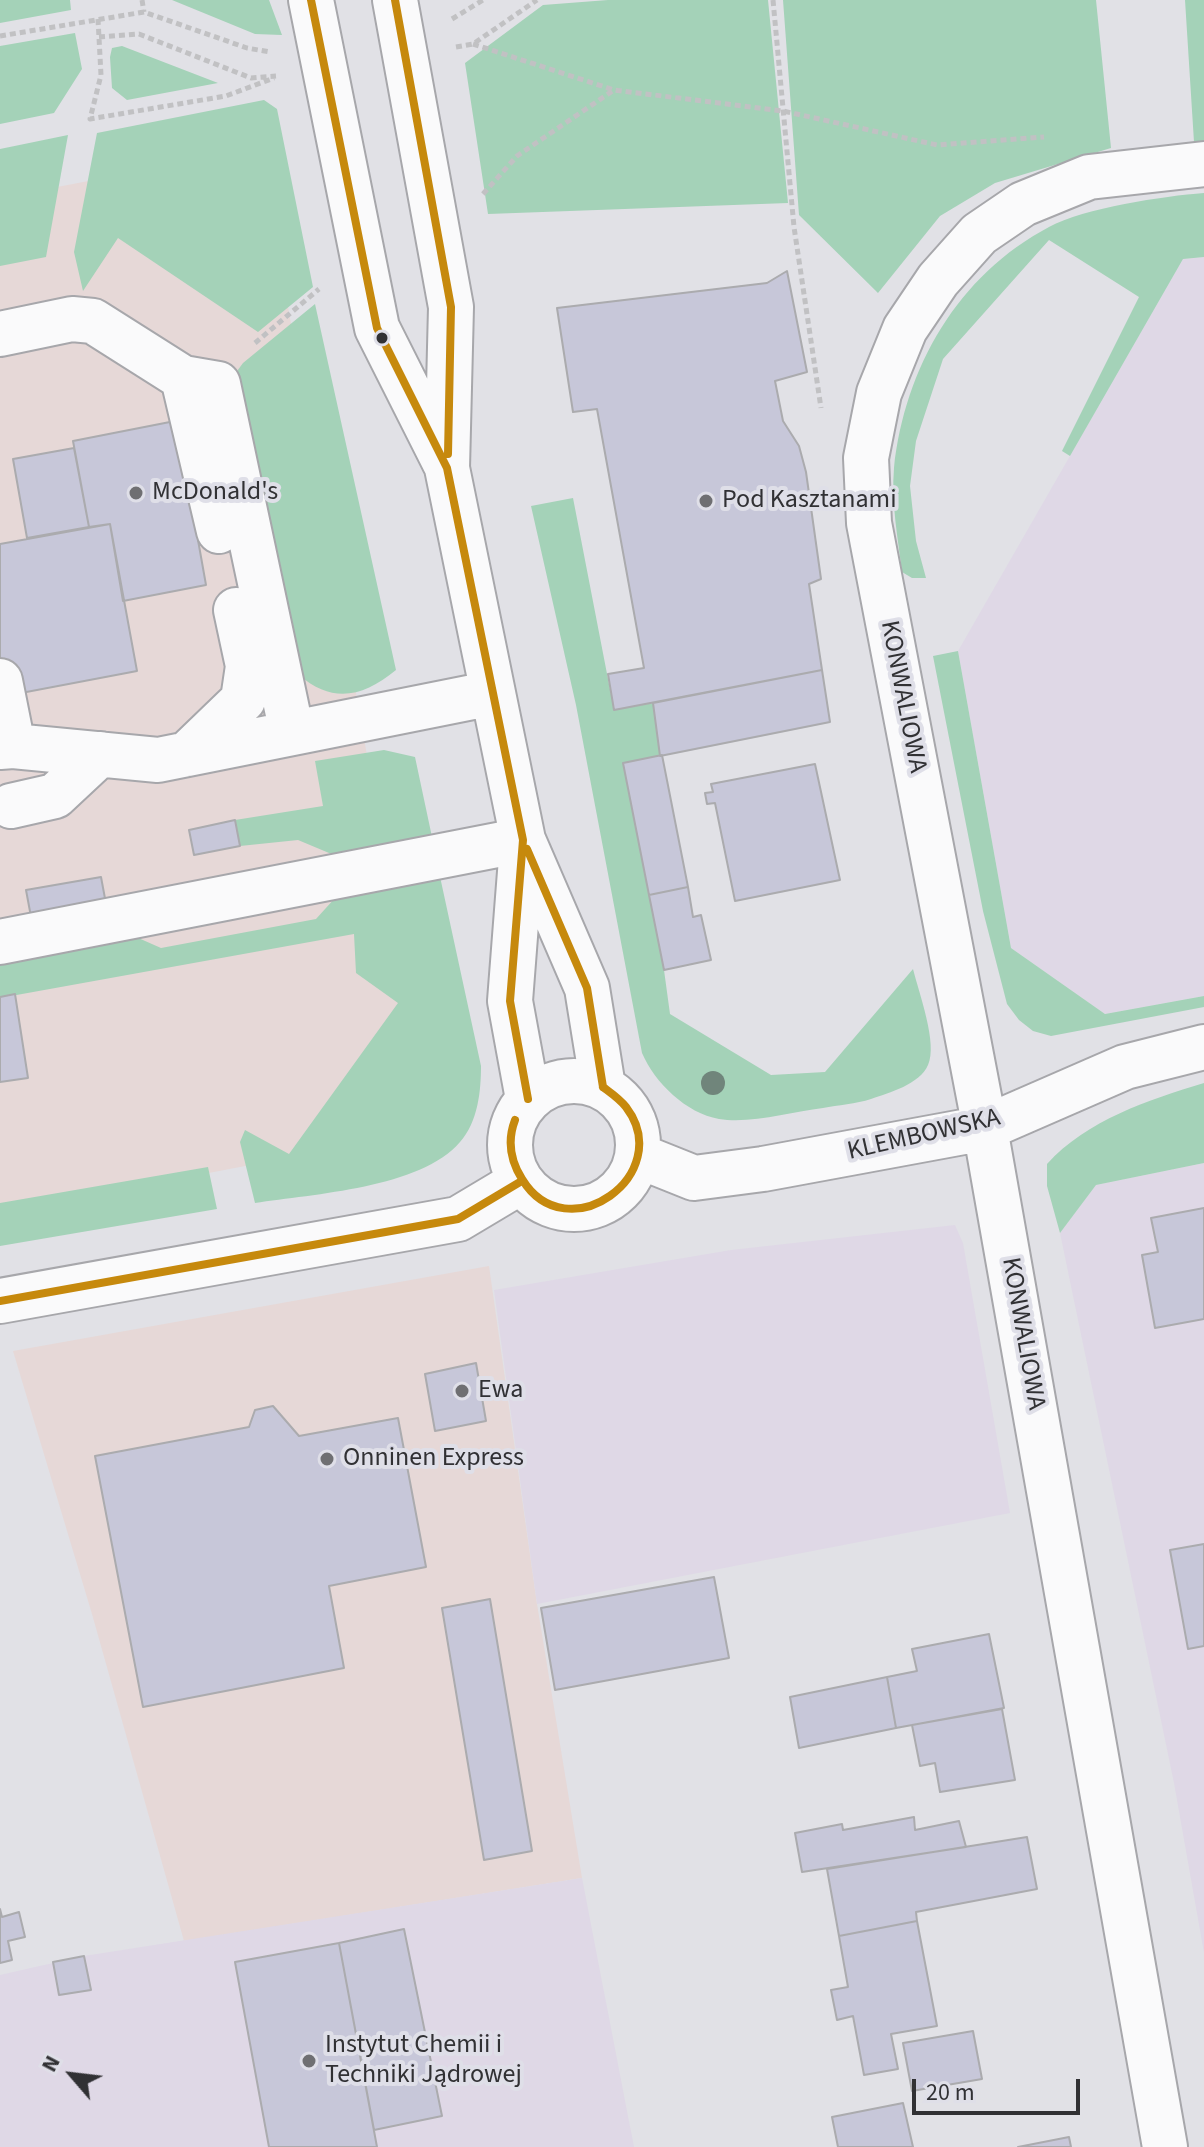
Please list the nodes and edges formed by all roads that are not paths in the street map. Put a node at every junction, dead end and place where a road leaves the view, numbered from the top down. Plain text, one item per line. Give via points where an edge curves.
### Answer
1 (311, 0) edge
2 (395, 0) edge
3 (1204, 164) edge
4 (0, 334) edge
5 (183, 378) junction
6 (447, 468) junction
7 (0, 681) edge
8 (493, 693) junction
9 (292, 733) junction
10 (6, 746) edge
11 (100, 754) junction
12 (187, 754) junction
13 (11, 806) dead end
14 (523, 840) junction
15 (0, 942) edge
16 (1204, 1047) edge
17 (603, 1087) junction
18 (528, 1099) junction
19 (985, 1128) junction
20 (639, 1156) junction
21 (520, 1182) junction
22 (0, 1301) edge
23 (1165, 2147) edge

1 - 6 street via 377,328
2 - 6 street via 451,307
3 - 19 street, KONWALIOWA via 1089,177 1023,204 979,234 938,280 905,329 879,393 866,458 869,523
4 - 5 street via 72,319 93,321
5 - 9 street via 218,384
5 - 12 street via 248,666 243,700
6 - 8 street
7 - 10 street
8 - 9 street
8 - 14 street
9 - 12 street
10 - 11 street
11 - 12 street via 158,760
11 - 13 street via 55,796
14 - 15 street
14 - 17 street via 587,988
14 - 18 street via 510,1001
16 - 19 street, KLEMBOWSKA via 1125,1067
17 - 18 street via 577,1081 551,1085
17 - 20 street via 625,1105 637,1129
18 - 21 street via 511,1139 510,1154
19 - 20 street, KLEMBOWSKA via 694,1178
19 - 23 street, KONWALIOWA
20 - 21 street via 626,1185 602,1204 573,1210 543,1202
21 - 22 street via 458,1219

